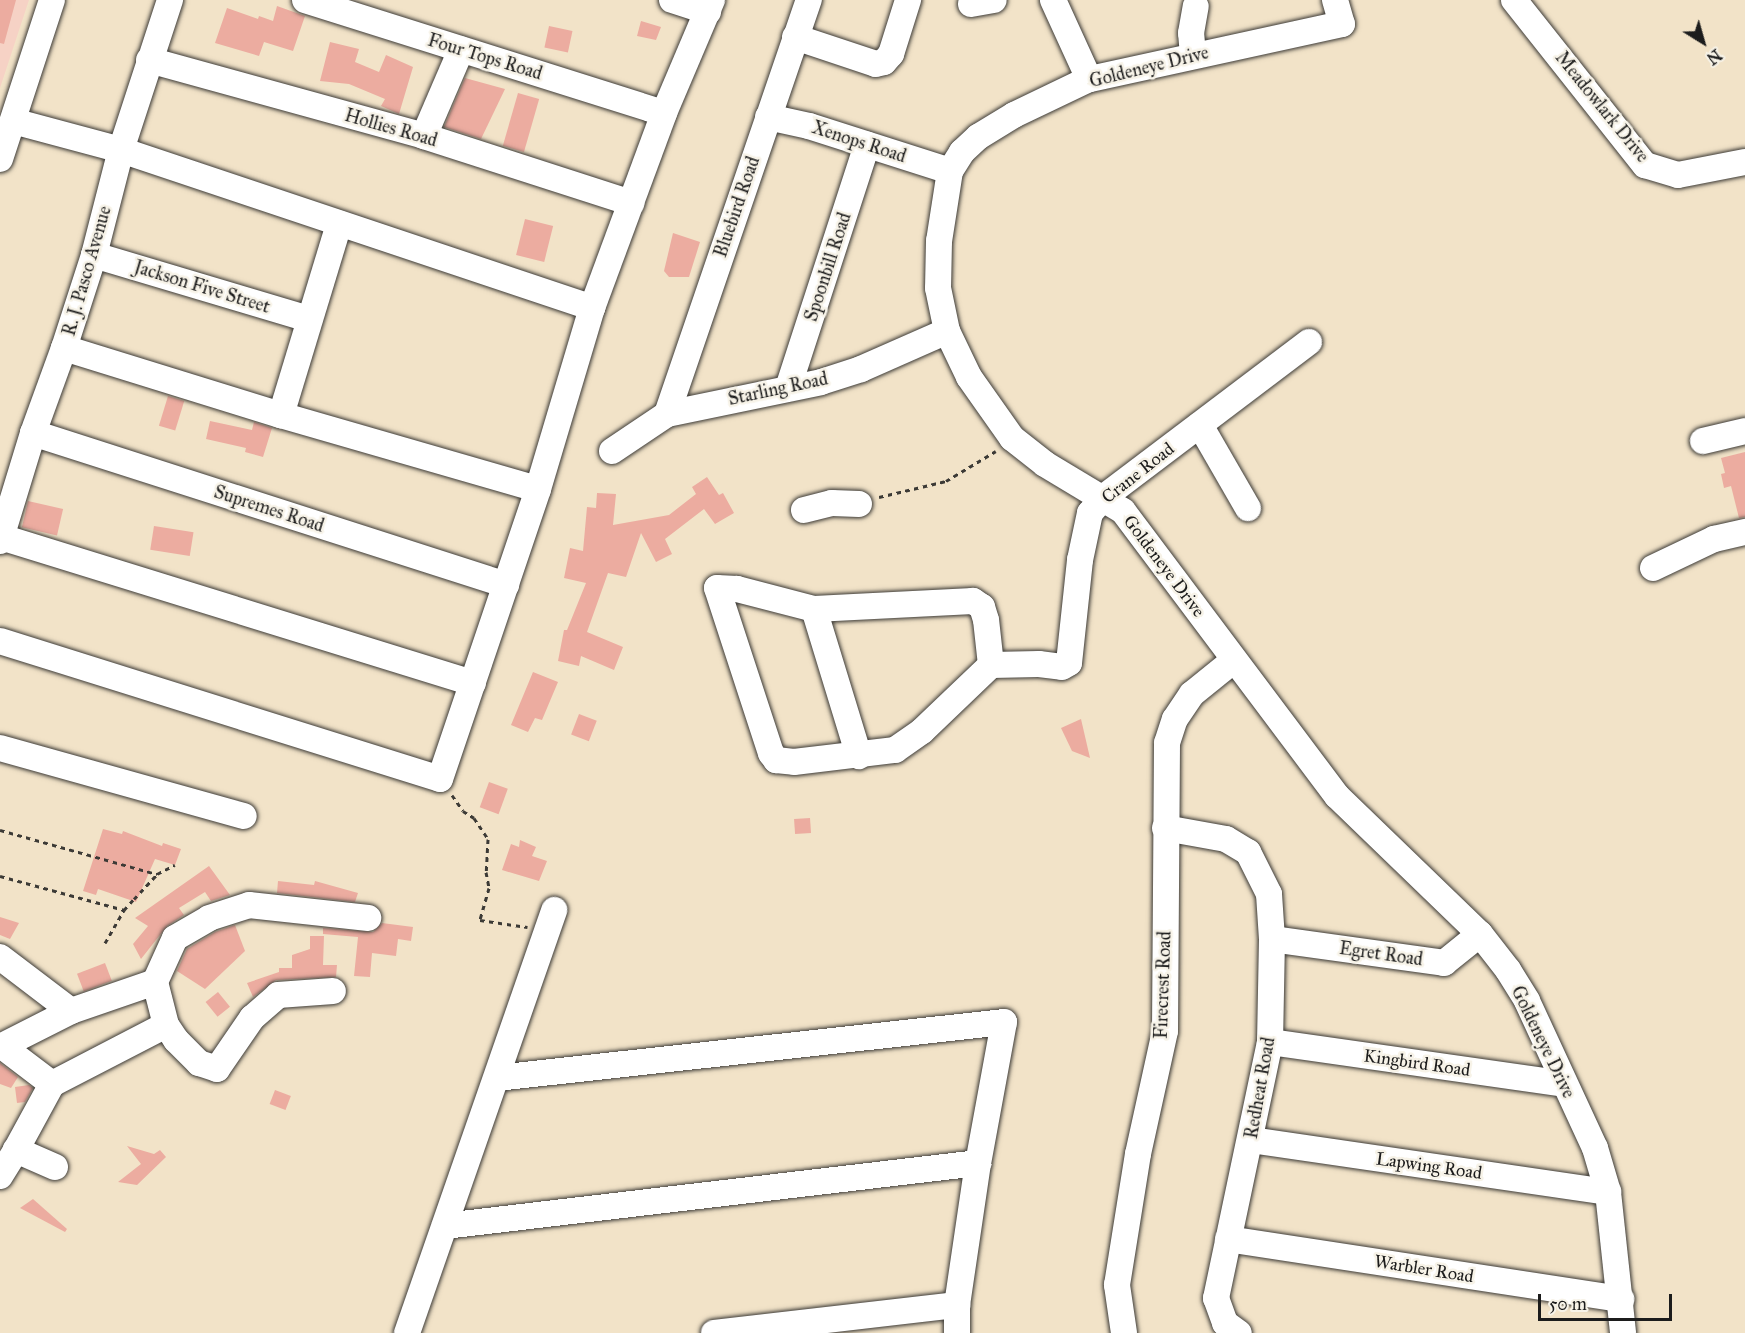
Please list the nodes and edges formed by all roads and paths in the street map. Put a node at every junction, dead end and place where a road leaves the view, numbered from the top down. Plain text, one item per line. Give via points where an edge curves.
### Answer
1 (52, 0) edge
2 (170, 0) edge
3 (305, 0) edge
4 (672, 0) edge
5 (808, 0) edge
6 (908, 0) edge
7 (1053, 0) edge
8 (1514, 0) edge
9 (710, 6) edge
10 (1196, 6) dead end
11 (1339, 12) edge
12 (795, 37) junction
13 (461, 50) junction
14 (1193, 55) junction
15 (149, 60) junction
16 (1089, 79) junction
17 (664, 113) junction
18 (768, 117) junction
19 (13, 121) junction
20 (424, 136) junction
21 (867, 145) junction
22 (121, 150) junction
23 (0, 159) edge
24 (1745, 162) edge
25 (950, 171) junction
26 (631, 203) junction
27 (339, 224) junction
28 (94, 255) junction
29 (592, 308) junction
30 (309, 319) junction
31 (947, 331) junction
32 (1309, 342) dead end
33 (64, 348) junction
34 (788, 388) junction
35 (667, 414) junction
36 (280, 415) junction
37 (1200, 425) junction
38 (1745, 431) edge
39 (33, 433) junction
40 (1012, 438) junction
41 (1703, 441) dead end
42 (612, 451) dead end
43 (538, 489) junction
44 (1104, 497) junction
45 (859, 504) joint
46 (1248, 508) dead end
47 (804, 510) dead end
48 (1745, 532) edge
49 (1, 539) edge
50 (1653, 568) dead end
51 (506, 585) junction
52 (814, 609) junction
53 (0, 641) edge
54 (1234, 660) junction
55 (991, 665) junction
56 (473, 683) junction
57 (0, 748) edge
58 (859, 756) junction
59 (440, 779) junction
60 (244, 816) dead end
61 (1165, 828) junction
62 (0, 830) edge
63 (175, 865) dead end
64 (158, 874) junction
65 (0, 876) edge
66 (554, 909) dead end
67 (124, 910) junction
68 (368, 918) dead end
69 (545, 934) junction
70 (1479, 934) junction
71 (1272, 939) junction
72 (105, 943) dead end
73 (6, 970) edge
74 (155, 982) junction
75 (333, 991) dead end
76 (71, 1011) junction
77 (166, 1025) junction
78 (1270, 1042) junction
79 (1, 1046) edge
80 (497, 1078) junction
81 (52, 1084) junction
82 (1564, 1084) junction
83 (1251, 1140) junction
84 (16, 1150) junction
85 (978, 1163) junction
86 (55, 1167) dead end
87 (0, 1176) edge
88 (1608, 1192) junction
89 (445, 1226) junction
90 (1228, 1239) junction
91 (1621, 1299) junction
92 (957, 1305) junction
93 (797, 1329) edge
94 (407, 1333) edge
95 (714, 1333) edge
96 (957, 1333) edge
97 (1124, 1333) edge
98 (1239, 1333) edge
99 (1623, 1333) edge

1 - 19 street
2 - 15 street, R. J. Pasco Avenue
3 - 13 street, Four Tops Road
4 - 9 street
5 - 12 street, Bluebird Road
6 - 12 street via 891,54 884,62 876,64
7 - 16 street
8 - 24 street, Meadowlark Drive via 1645,165 1707,182
9 - 17 street
10 - 14 street via 1191,33
11 - 14 street, Goldeneye Drive
12 - 18 street, Bluebird Road
13 - 17 street, Four Tops Road
13 - 20 street
14 - 16 street, Goldeneye Drive
15 - 20 street, Hollies Road
15 - 22 street, R. J. Pasco Avenue
16 - 25 street, Goldeneye Drive via 978,137
17 - 26 street
18 - 21 street, Xenops Road
18 - 35 street, Bluebird Road
19 - 22 street
19 - 23 street
20 - 26 street, Hollies Road
21 - 25 street, Xenops Road
21 - 34 street, Spoonbill Road
22 - 27 street
22 - 28 street, R. J. Pasco Avenue
25 - 31 street, Goldeneye Drive via 939,241 938,288
26 - 29 street
27 - 29 street
27 - 30 street
28 - 30 street, Jackson Five Street
28 - 33 street, R. J. Pasco Avenue
29 - 43 street
30 - 36 street
31 - 34 street, Starling Road via 861,369
31 - 40 street, Goldeneye Drive via 969,377
32 - 37 street, Crane Road
33 - 36 street
33 - 39 street, R. J. Pasco Avenue
34 - 35 street, Starling Road
35 - 42 street, Starling Road
36 - 43 street
37 - 44 street, Crane Road
37 - 46 street
38 - 41 street
39 - 49 street, R. J. Pasco Avenue
39 - 51 street, Supremes Road
40 - 44 street, Goldeneye Drive via 1044,464
40 - 45 path via 987,458 946,481
43 - 51 street
44 - 54 street, Goldeneye Drive via 1123,511
44 - 55 street, Crane Road via 1090,513 1080,560 1069,663 1062,667
45 - 47 street via 832,503
48 - 50 street via 1713,539
49 - 56 street
51 - 56 street
52 - 55 street via 973,601 982,607 986,620
52 - 58 street
52 - 58 street via 737,589 717,588 776,760
53 - 59 street
54 - 61 street, Firecrest Road via 1192,694 1175,718 1167,743
54 - 70 street, Goldeneye Drive via 1337,796
55 - 58 street via 922,731 895,750
56 - 59 street
57 - 60 street
59 - 69 path via 488,838 489,888 480,920 527,927
61 - 71 street, Redheat Road via 1226,839 1248,852 1269,894
61 - 97 street, Firecrest Road via 1165,1031 1138,1154 1117,1285
62 - 64 path
63 - 64 path
64 - 67 path
65 - 67 path
66 - 69 street
67 - 72 path
68 - 74 street via 249,904 209,918 175,938
69 - 80 street
70 - 71 street, Egret Road via 1444,963
70 - 82 street, Goldeneye Drive via 1527,1001
71 - 78 street, Redheat Road
73 - 76 street
74 - 76 street
74 - 77 street
75 - 77 street via 278,995 252,1018 217,1069 199,1063
76 - 79 street
77 - 81 street
78 - 82 street, Kingbird Road
78 - 83 street, Redheat Road
79 - 81 street
80 - 85 street via 1004,1022
80 - 89 street
81 - 84 street
82 - 88 street, Goldeneye Drive via 1594,1148
83 - 88 street, Lapwing Road
83 - 90 street, Redheat Road
84 - 86 street
84 - 87 street
85 - 89 street
85 - 92 street
88 - 91 street, Goldeneye Drive
89 - 94 street
90 - 91 street, Warbler Road
90 - 98 street, Redheat Road via 1216,1298 1225,1323
91 - 99 street, Goldeneye Drive
92 - 93 street
92 - 96 street
93 - 95 street

